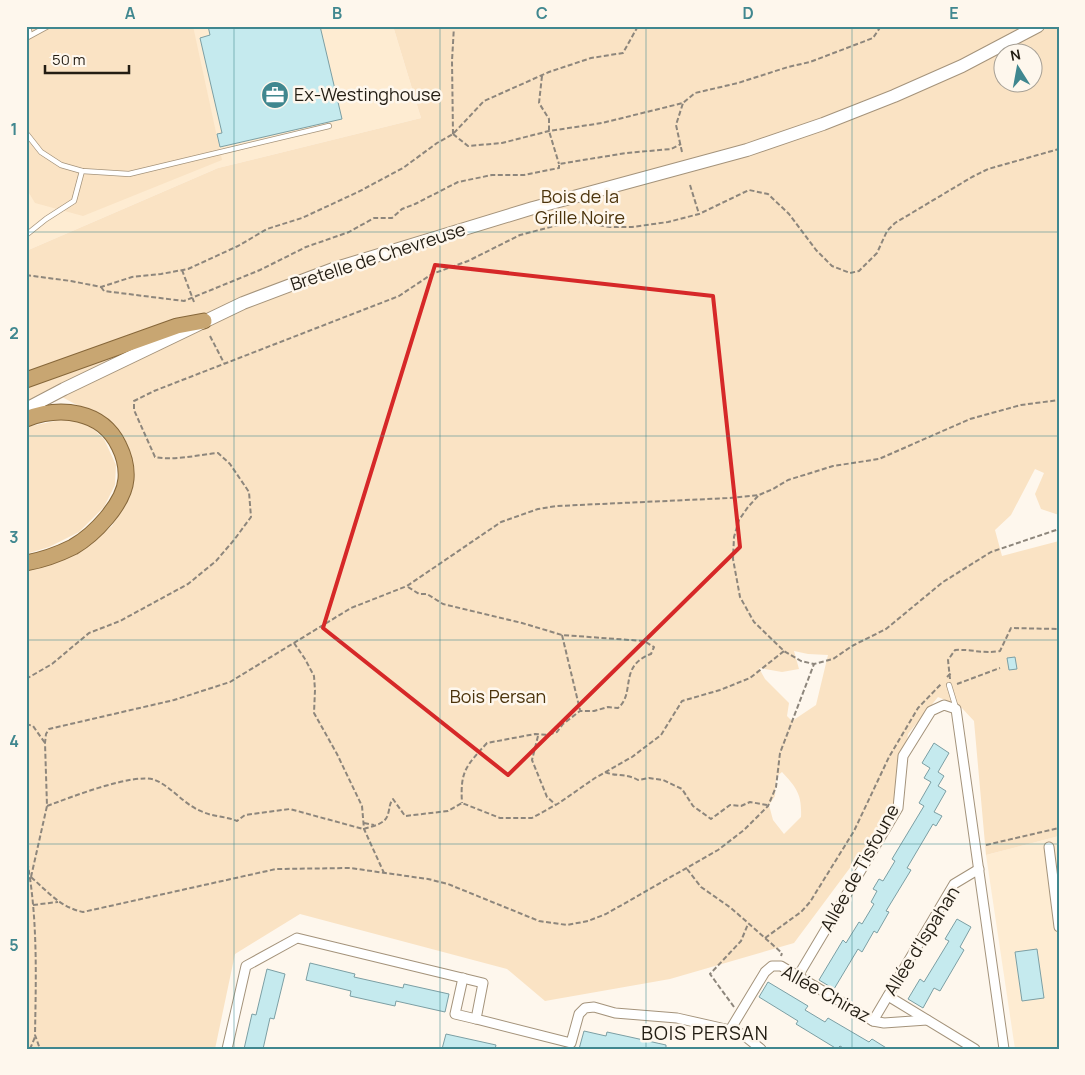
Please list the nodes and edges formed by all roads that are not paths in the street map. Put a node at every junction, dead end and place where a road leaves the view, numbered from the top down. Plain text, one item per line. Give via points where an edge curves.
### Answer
1 (28, 26) edge
2 (48, 26) edge
3 (1038, 26) edge
4 (28, 36) edge
5 (329, 126) dead end
6 (26, 133) edge
7 (82, 171) junction
8 (26, 235) edge
9 (204, 321) junction
10 (26, 380) edge
11 (26, 409) edge
12 (26, 418) edge
13 (26, 563) edge
14 (950, 686) road end
15 (956, 709) junction
16 (1049, 847) dead end
17 (979, 869) junction
18 (1057, 906) edge
19 (1059, 927) edge
20 (798, 976) junction
21 (463, 978) junction
22 (888, 996) junction
23 (476, 1019) junction
24 (927, 1020) junction
25 (873, 1021) junction
26 (730, 1030) junction
27 (571, 1046) edge
28 (227, 1049) edge
29 (761, 1049) edge
30 (975, 1049) edge
31 (1004, 1049) edge

1 - 4 lane
2 - 4 lane
3 - 9 main road, Bretelle de Chevreuse via 962,66 823,124 747,150 533,208 333,269
5 - 7 lane via 129,174
6 - 7 lane via 41,152 61,165
7 - 8 lane via 74,201
9 - 10 highway via 177,326
9 - 11 main road, Bretelle de Chevreuse
12 - 13 highway via 66,411 84,415 108,429 117,441 126,466 126,480 116,507 89,535 54,555
14 - 15 lane
15 - 17 street
15 - 20 street, Allée de Tisfoune via 944,705 931,711 903,756 898,808
16 - 18 street
17 - 22 street, Allée d'Ispahan via 954,884
17 - 31 street
18 - 19 street
20 - 25 street, Allée Chiraz
20 - 26 street, Allée Chiraz via 781,966 772,966 765,972
21 - 23 street via 483,983
21 - 23 street via 455,1014
21 - 28 street via 296,938 246,966
22 - 24 street, Allée Chiraz
22 - 25 street, Allée d'Ispahan
23 - 27 street
24 - 25 street, Allée Chiraz
24 - 30 street, Allée Chiraz
26 - 27 street via 677,1018 615,1013 594,1007 585,1008 579,1014
26 - 29 street via 742,1034

